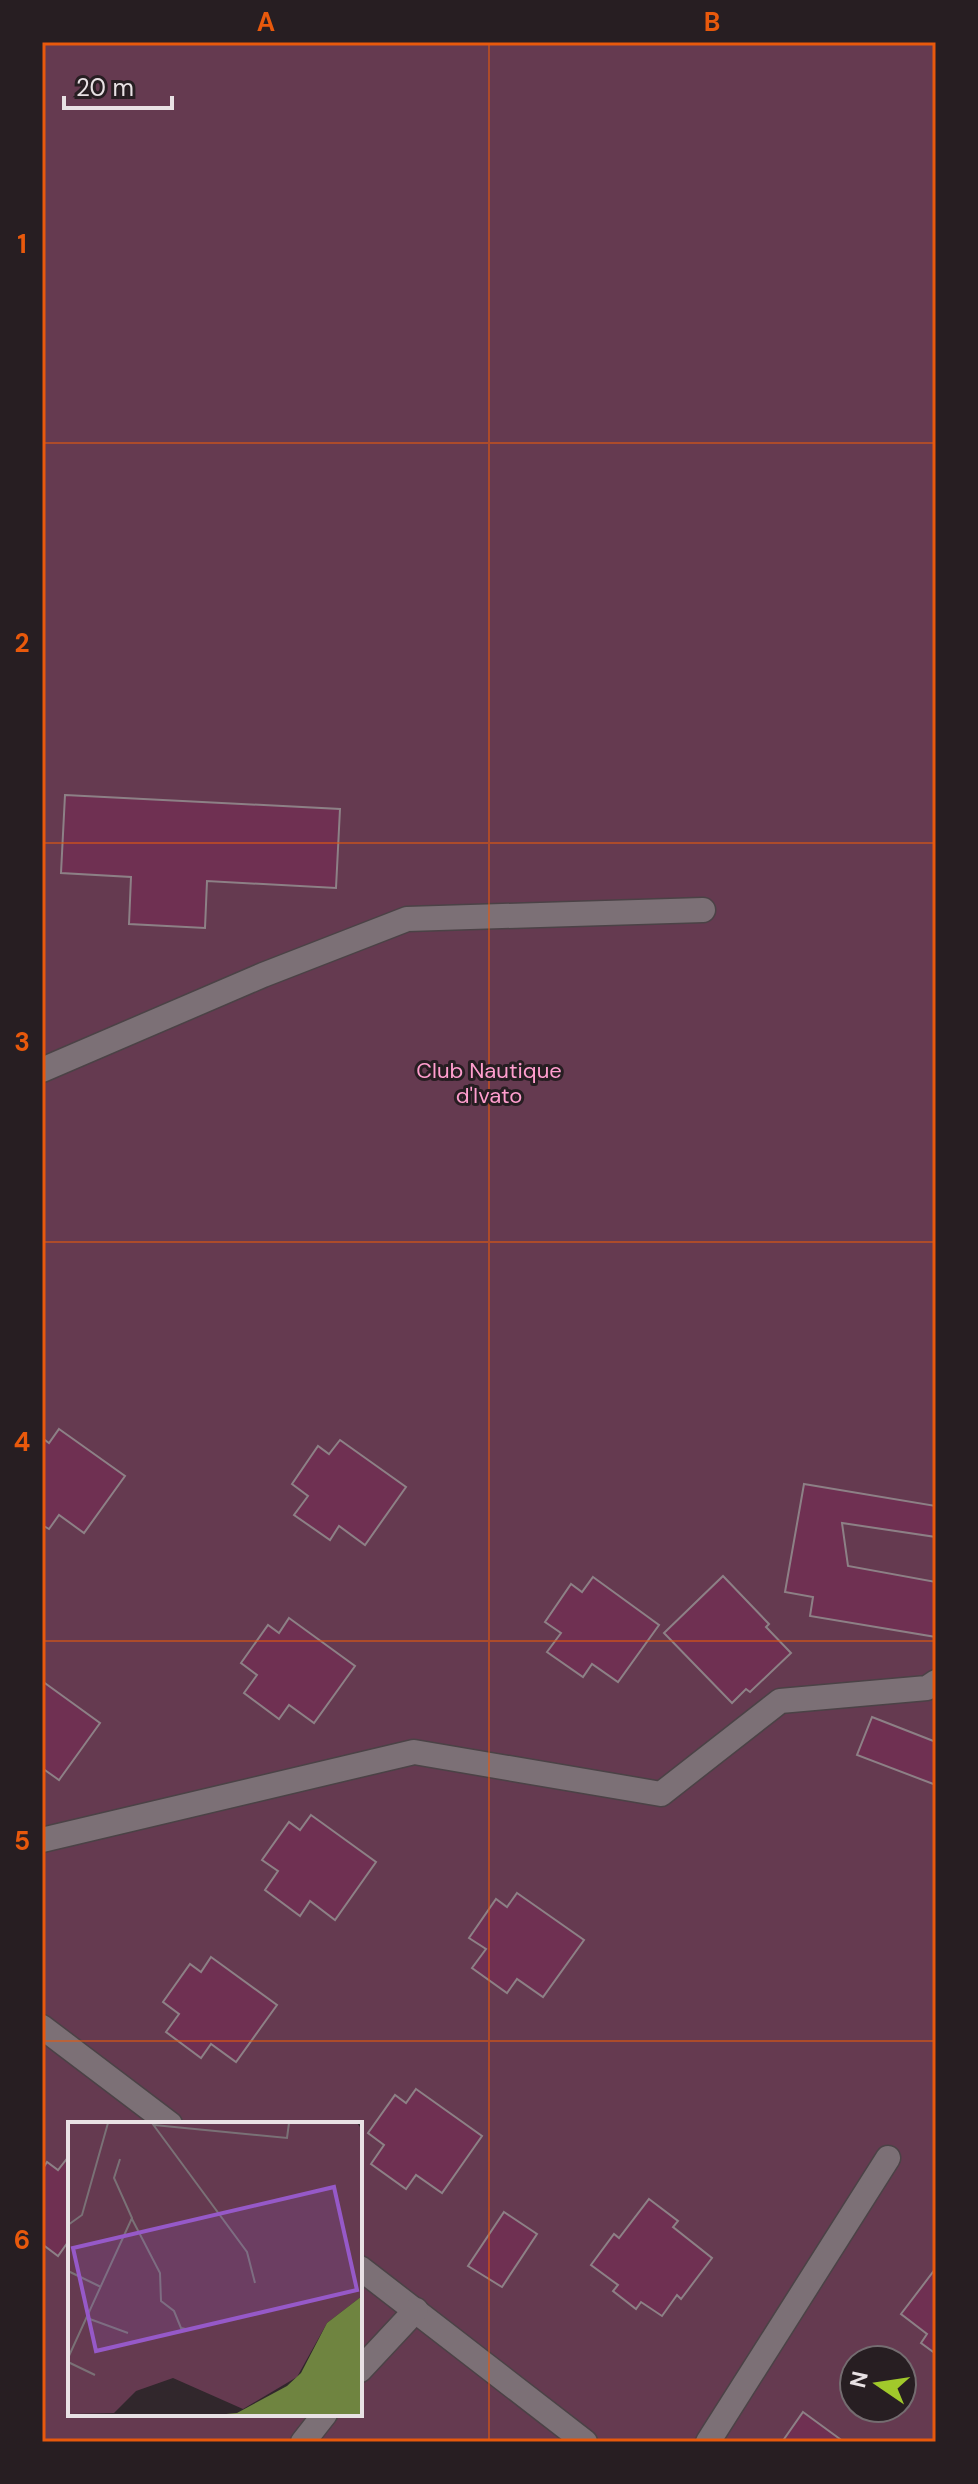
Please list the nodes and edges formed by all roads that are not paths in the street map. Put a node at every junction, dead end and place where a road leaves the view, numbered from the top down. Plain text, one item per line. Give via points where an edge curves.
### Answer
1 (703, 910) dead end
2 (42, 1070) edge
3 (936, 1682) edge
4 (42, 1840) edge
5 (42, 2027) edge
6 (167, 2122) edge
7 (888, 2158) dead end
8 (362, 2270) edge
9 (416, 2310) junction
10 (362, 2368) edge
11 (323, 2416) edge
12 (303, 2442) edge
13 (585, 2442) edge
14 (708, 2442) edge

1 - 2 street via 407,919
3 - 4 street via 927,1688 780,1701 661,1794 414,1752
5 - 6 street
7 - 14 street
8 - 9 street
9 - 10 street
9 - 13 street
11 - 12 street

